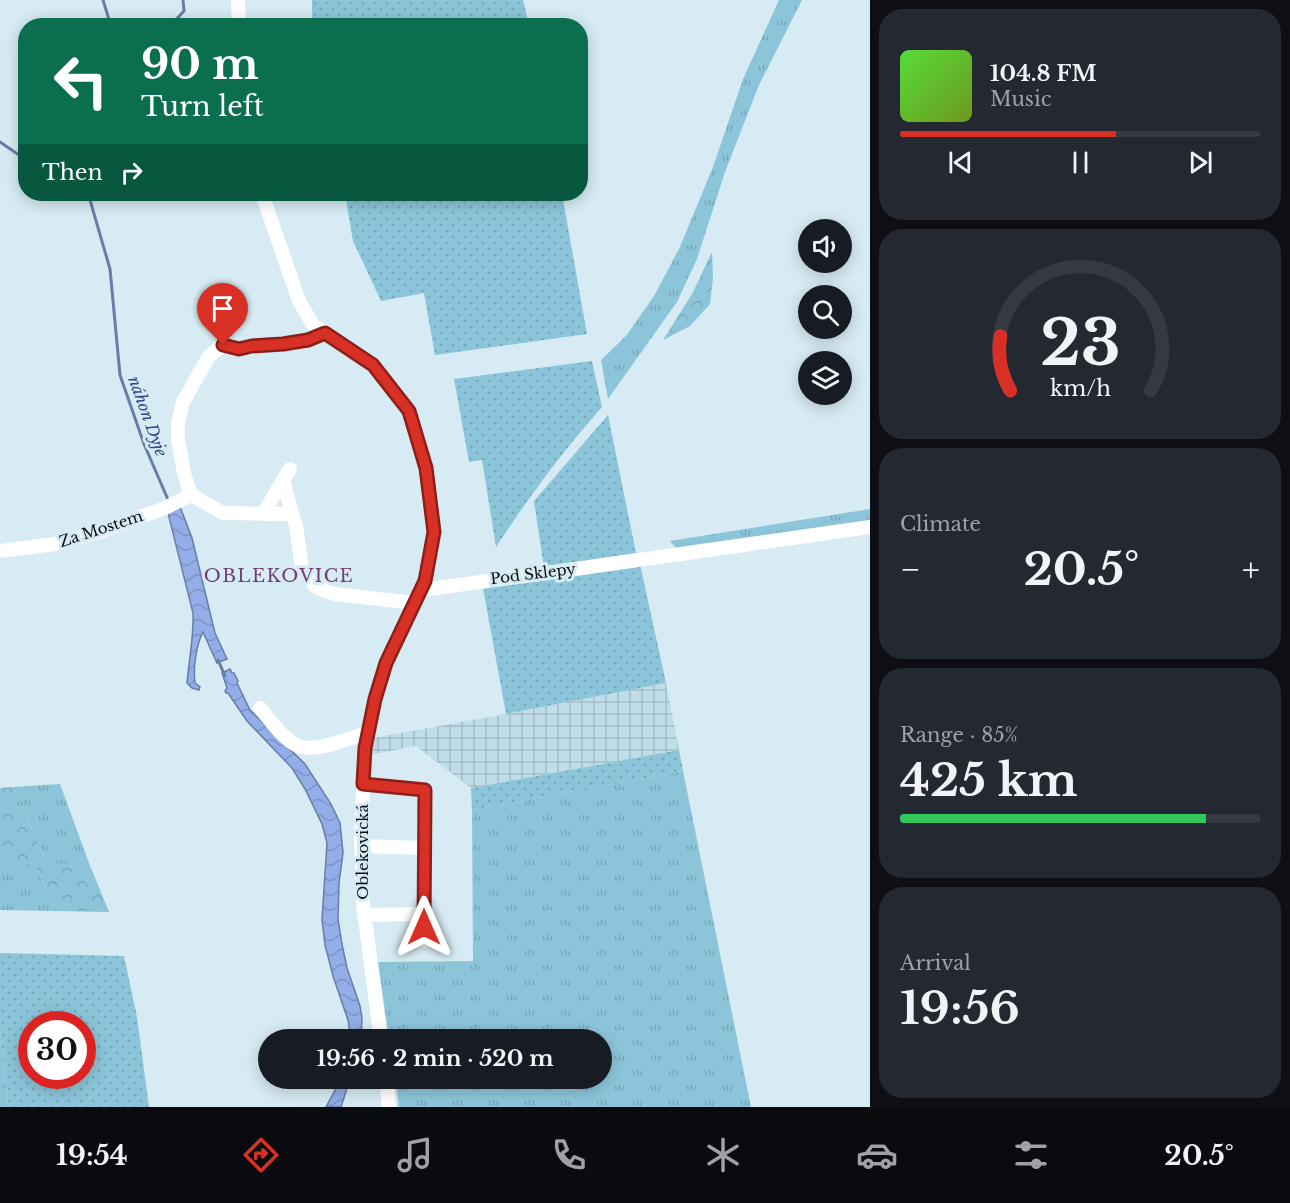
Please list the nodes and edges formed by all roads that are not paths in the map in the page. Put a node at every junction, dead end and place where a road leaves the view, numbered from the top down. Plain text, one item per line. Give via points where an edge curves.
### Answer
1 (238, 0) edge
2 (239, 18) edge
3 (264, 201) edge
4 (325, 333) junction
5 (186, 498) junction
6 (268, 514) junction
7 (292, 514) junction
8 (870, 527) edge
9 (0, 551) edge
10 (418, 596) junction
11 (260, 708) dead end
12 (369, 732) junction
13 (363, 784) junction
14 (361, 846) junction
15 (424, 848) junction
16 (424, 914) junction
17 (364, 915) junction
18 (425, 941) dead end
19 (380, 1029) edge
20 (387, 1089) edge
21 (389, 1107) edge

1 - 2 street
3 - 4 street, Oblekovická via 299,301 313,326
4 - 5 street via 283,344 239,349 223,345 209,356 183,402 178,424
4 - 10 street, Oblekovická via 373,365 409,411 426,468 434,532 425,581
5 - 6 street via 223,513
5 - 9 street, Za Mostem via 73,539
6 - 7 street
6 - 7 street, Pod Sklepy via 267,507 286,474
7 - 10 street, Pod Sklepy via 302,569 316,587 334,594
8 - 10 street, Pod Sklepy
10 - 12 street, Oblekovická via 386,663
11 - 12 street via 287,738 308,748
12 - 13 street, Oblekovická
13 - 14 street, Oblekovická
13 - 15 street via 425,790
14 - 15 street
14 - 17 street, Oblekovická
15 - 16 street
16 - 17 street
16 - 18 street
17 - 19 street, Oblekovická
20 - 21 street

